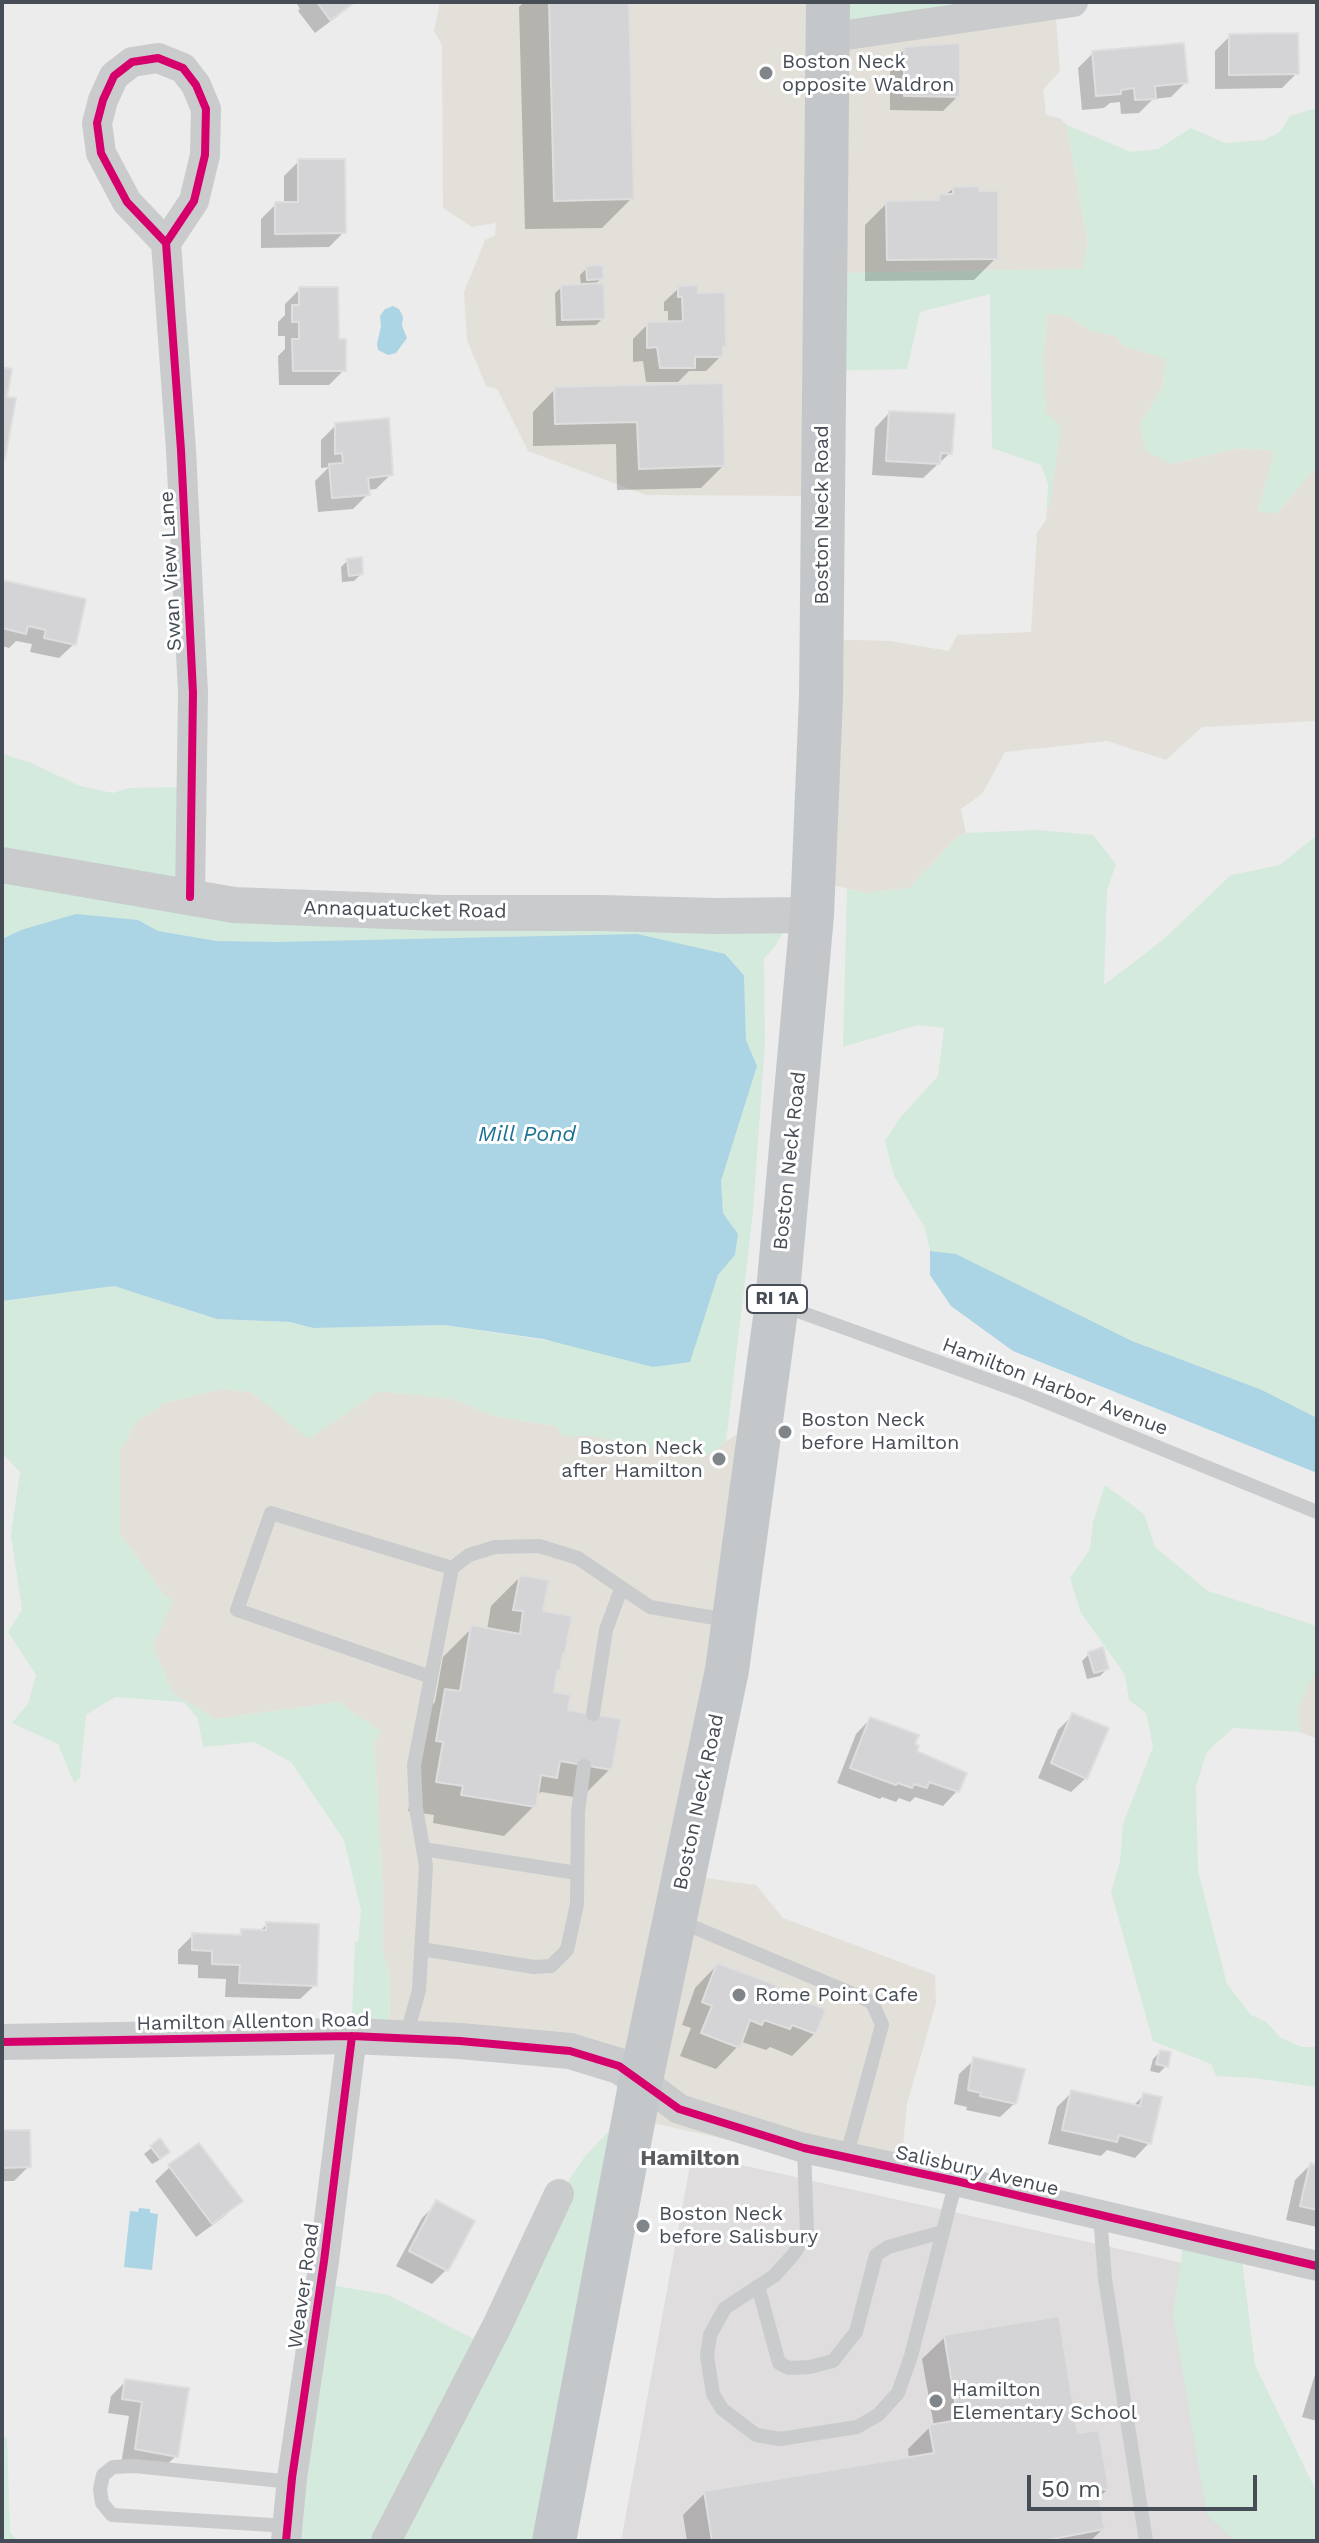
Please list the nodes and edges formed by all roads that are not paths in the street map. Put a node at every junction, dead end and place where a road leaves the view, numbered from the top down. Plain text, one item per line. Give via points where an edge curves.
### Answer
1 (1073, 2) edge
2 (827, 20) edge
3 (166, 243) junction
4 (2, 865) edge
5 (190, 897) junction
6 (812, 915) junction
7 (777, 1303) junction
8 (1317, 1512) edge
9 (452, 1568) junction
10 (621, 1589) junction
11 (734, 1621) junction
12 (431, 1677) junction
13 (593, 1714) dead end
14 (584, 1766) dead end
15 (423, 1849) junction
16 (577, 1873) junction
17 (673, 1919) junction
18 (421, 1949) junction
19 (352, 2036) junction
20 (406, 2037) junction
21 (2, 2042) edge
22 (641, 2080) junction
23 (804, 2148) junction
24 (846, 2158) junction
25 (956, 2181) junction
26 (559, 2194) dead end
27 (1100, 2216) junction
28 (942, 2232) junction
29 (1317, 2266) edge
30 (758, 2286) junction
31 (292, 2482) junction
32 (287, 2533) edge
33 (386, 2541) edge
34 (554, 2541) edge
35 (1146, 2541) edge

1 - 2 street
2 - 6 main road, Boston Neck Road / RI 1A via 821,697
3 - 3 street via 127,202 101,153 97,123 114,76 132,62 158,58 183,68 206,109 205,155 194,201
3 - 5 street, Swan View Lane via 193,693
4 - 5 street, Annaquatucket Road
5 - 6 street, Annaquatucket Road via 234,905 441,913
6 - 7 main road, Boston Neck Road / RI 1A
7 - 8 lane, Hamilton Harbor Avenue via 1022,1392
7 - 11 main road, Boston Neck Road / RI 1A
9 - 10 lane via 469,1555 495,1547 539,1546 578,1558
9 - 12 lane
9 - 12 lane via 271,1513 237,1610
10 - 11 lane via 650,1607
10 - 13 lane via 606,1630
11 - 17 main road, Boston Neck Road / RI 1A
12 - 15 lane via 414,1765
14 - 16 lane
15 - 16 lane
15 - 18 lane
16 - 18 lane via 567,1950 551,1966
17 - 22 main road, Boston Neck Road / RI 1A
17 - 24 lane via 872,2002 882,2025
18 - 20 lane via 419,1990
19 - 20 street, Hamilton Allenton Road
19 - 21 street, Hamilton Allenton Road
19 - 31 street, Weaver Road
20 - 22 street, Hamilton Allenton Road via 570,2051 619,2066
22 - 23 street, Salisbury Avenue via 679,2109
22 - 34 main road, Boston Neck Road / RI 1A
23 - 24 street, Salisbury Avenue
23 - 30 lane via 807,2233 774,2276
24 - 25 street, Salisbury Avenue
25 - 27 street, Salisbury Avenue
25 - 28 lane
26 - 33 street
27 - 29 street, Salisbury Avenue
27 - 35 lane
28 - 30 lane via 876,2255 856,2332 833,2361 799,2368 779,2363
28 - 30 lane via 898,2393 878,2415 857,2427 780,2439 756,2435 722,2409 709,2380 710,2335 725,2308
31 - 32 street, Weaver Road
31 - 32 lane via 123,2466 103,2475 100,2489 102,2503 112,2515

